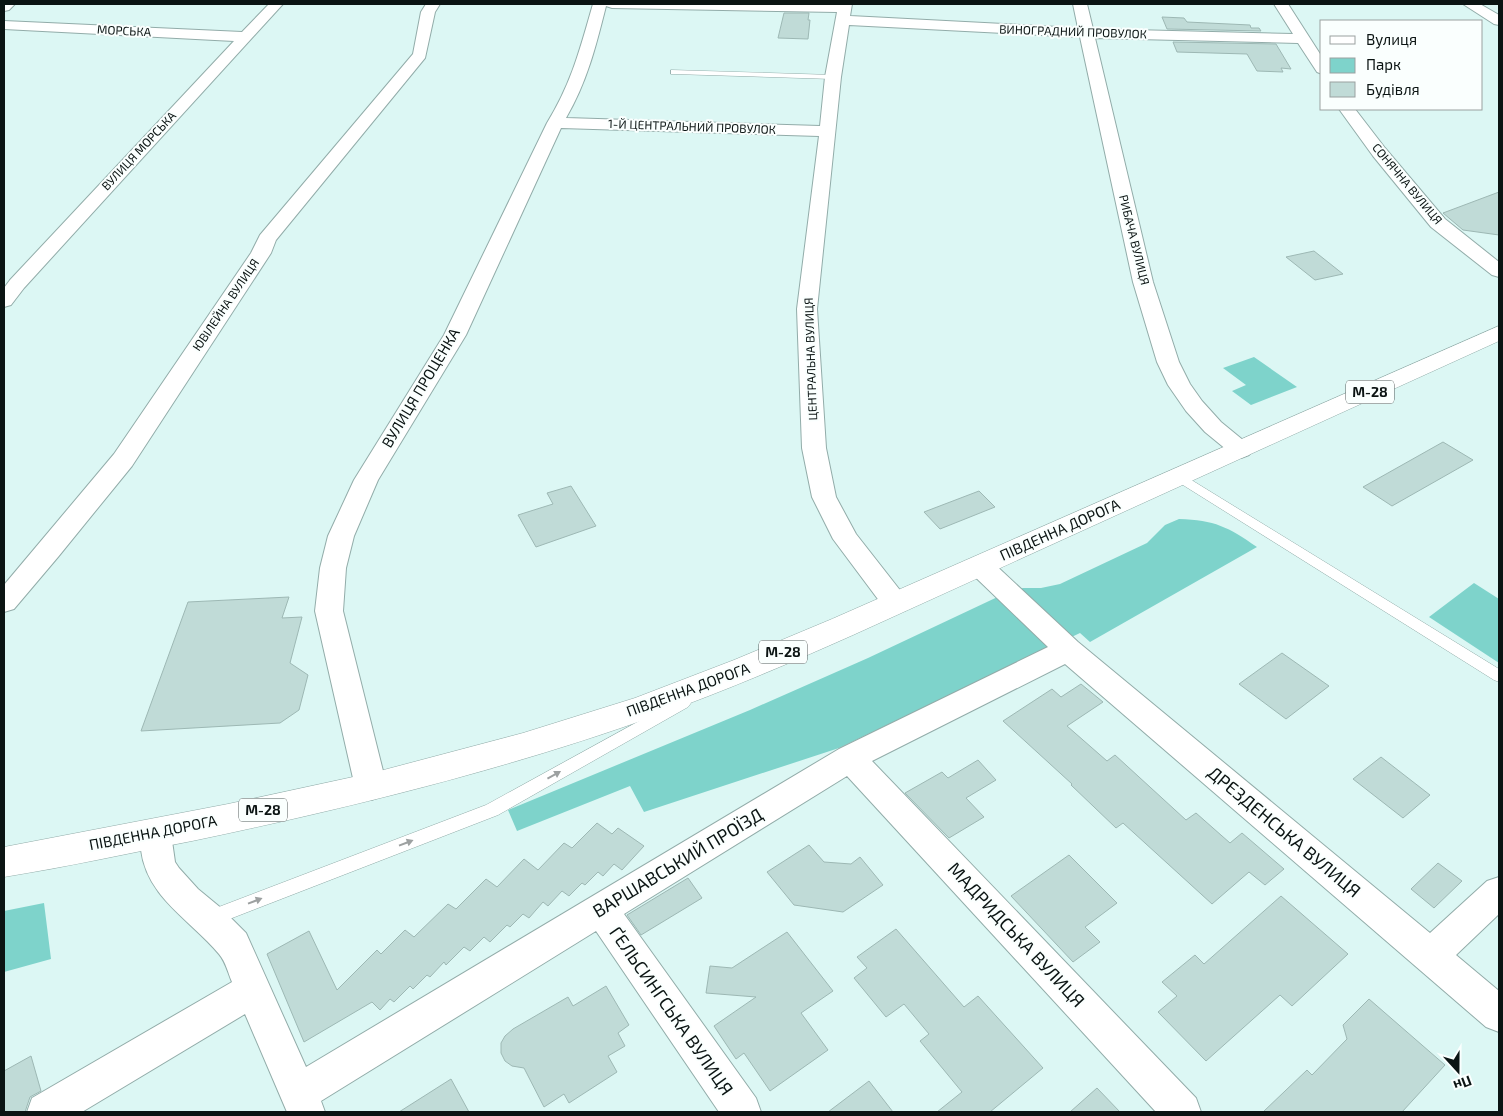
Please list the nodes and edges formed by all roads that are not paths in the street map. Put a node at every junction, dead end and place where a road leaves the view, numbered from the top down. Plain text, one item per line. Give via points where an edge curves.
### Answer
1 (8, 4) edge
2 (276, 4) edge
3 (433, 4) edge
4 (600, 4) edge
5 (612, 4) edge
6 (1080, 4) edge
7 (1281, 4) edge
8 (1470, 4) edge
9 (4, 7) edge
10 (844, 11) edge
11 (1499, 21) edge
12 (4, 25) edge
13 (1087, 34) junction
14 (245, 36) junction
15 (1304, 40) junction
16 (1320, 66) edge
17 (674, 72) dead end
18 (833, 77) junction
19 (1348, 110) edge
20 (555, 123) junction
21 (828, 131) junction
22 (1499, 271) edge
23 (4, 300) edge
24 (1499, 333) edge
25 (1241, 450) junction
26 (1180, 477) junction
27 (980, 566) junction
28 (4, 602) edge
29 (896, 603) junction
30 (1068, 650) junction
31 (737, 672) junction
32 (1499, 676) edge
33 (850, 758) junction
34 (371, 787) junction
35 (154, 834) junction
36 (4, 862) edge
37 (1499, 892) edge
38 (601, 910) junction
39 (209, 919) junction
40 (1430, 956) junction
41 (254, 990) junction
42 (1499, 1014) edge
43 (302, 1103) edge
44 (46, 1112) edge
45 (742, 1112) edge
46 (1182, 1112) edge

1 - 9 street
2 - 14 street, ВУЛИЦЯ МОРСЬКА
3 - 28 street, ЮВІЛЕЙНА ВУЛИЦЯ via 428,12 420,56 267,239 261,253 123,460
4 - 20 street, ВУЛИЦЯ ПРОЦЕНКА via 582,70
5 - 10 street, ВИНОГРАДНИЙ ПРОВУЛОК
6 - 13 street, РИБАЧА ВУЛИЦЯ
7 - 15 street
8 - 11 street
10 - 13 street, ВИНОГРАДНИЙ ПРОВУЛОК
10 - 18 street, ЦЕНТРАЛЬНА ВУЛИЦЯ
12 - 14 street, МОРСЬКА
13 - 15 street, ВИНОГРАДНИЙ ПРОВУЛОК
13 - 25 street, РИБАЧА ВУЛИЦЯ via 1143,282 1168,362 1194,406
14 - 23 street, ВУЛИЦЯ МОРСЬКА
15 - 16 street
17 - 18 lane
18 - 21 street, ЦЕНТРАЛЬНА ВУЛИЦЯ
19 - 22 street, СОНЯЧНА ВУЛИЦЯ via 1438,222
20 - 21 street, 1-Й ЦЕНТРАЛЬНИЙ ПРОВУЛОК
20 - 34 street, ВУЛИЦЯ ПРОЦЕНКА via 455,335 366,480 341,536 333,568 329,611
21 - 29 street, ЦЕНТРАЛЬНА ВУЛИЦЯ via 807,308 814,448 824,497 846,539
24 - 25 highway, ПІВДЕННА ДОРОГА / М-28
25 - 26 highway, ПІВДЕННА ДОРОГА / М-28
26 - 27 highway, ПІВДЕННА ДОРОГА / М-28
26 - 32 lane
27 - 29 highway, ПІВДЕННА ДОРОГА / М-28
27 - 30 street, ДРЕЗДЕНСЬКА ВУЛИЦЯ
29 - 31 highway, ПІВДЕННА ДОРОГА / М-28
30 - 33 street, ВАРШАВСЬКИЙ ПРОЇЗД
30 - 40 street, ДРЕЗДЕНСЬКА ВУЛИЦЯ
31 - 34 highway, ПІВДЕННА ДОРОГА / М-28 via 597,723
39 -> 31 lane via 492,810
33 - 38 street, ВАРШАВСЬКИЙ ПРОЇЗД
33 - 46 street, МАДРИДСЬКА ВУЛИЦЯ
34 - 35 highway, ПІВДЕННА ДОРОГА / М-28
35 - 36 highway, ПІВДЕННА ДОРОГА / М-28
35 - 39 street via 158,864 167,879
37 - 40 street
38 - 43 street, ВАРШАВСЬКИЙ ПРОЇЗД
38 - 45 street, ҐЕЛЬСИНГСЬКА ВУЛИЦЯ
39 - 41 street via 234,945
40 - 42 street, ДРЕЗДЕНСЬКА ВУЛИЦЯ
41 - 43 street
41 - 44 street

